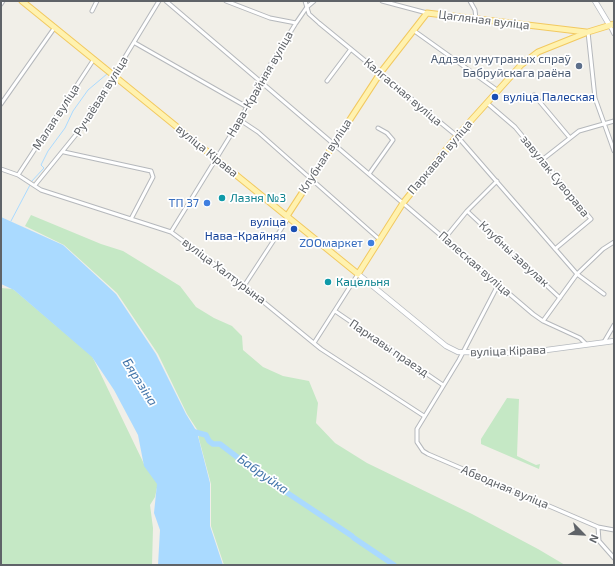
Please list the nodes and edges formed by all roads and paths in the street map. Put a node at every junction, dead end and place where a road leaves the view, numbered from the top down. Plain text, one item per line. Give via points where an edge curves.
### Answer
1 (3, 1) edge
2 (97, 1) edge
3 (159, 1) edge
4 (166, 1) edge
5 (226, 1) edge
6 (305, 1) edge
7 (314, 1) edge
8 (382, 1) edge
9 (470, 1) edge
10 (595, 1) edge
11 (25, 2) edge
12 (1, 4) edge
13 (307, 8) junction
14 (92, 10) dead end
15 (427, 13) junction
16 (476, 19) junction
17 (296, 23) junction
18 (612, 25) edge
19 (55, 28) junction
20 (413, 30) junction
21 (589, 32) junction
22 (614, 34) edge
23 (135, 43) junction
24 (352, 49) junction
25 (94, 59) junction
26 (381, 72) junction
27 (113, 74) junction
28 (328, 81) dead end
29 (261, 82) junction
30 (497, 90) junction
31 (534, 95) dead end
32 (486, 102) junction
33 (1, 104) edge
34 (247, 107) junction
35 (240, 120) junction
36 (614, 121) edge
37 (604, 123) junction
38 (378, 128) dead end
39 (456, 136) junction
40 (570, 138) junction
41 (333, 143) junction
42 (614, 151) edge
43 (64, 152) junction
44 (217, 159) junction
45 (542, 160) junction
46 (1, 170) edge
47 (369, 174) junction
48 (18, 175) junction
49 (310, 180) junction
50 (497, 181) junction
51 (34, 185) junction
52 (403, 203) junction
53 (467, 211) junction
54 (287, 216) junction
55 (131, 219) junction
56 (172, 232) junction
57 (445, 238) junction
58 (379, 239) junction
59 (614, 242) edge
60 (555, 250) junction
61 (358, 274) junction
62 (577, 274) junction
63 (498, 284) junction
64 (244, 286) junction
65 (604, 294) dead end
66 (560, 298) junction
67 (334, 311) junction
68 (543, 321) junction
69 (614, 325) edge
70 (614, 341) edge
71 (604, 342) junction
72 (314, 343) junction
73 (586, 345) junction
74 (462, 353) junction
75 (443, 386) junction
76 (424, 416) junction
77 (598, 527) junction
78 (614, 530) edge
79 (614, 558) edge

1 - 12 street
2 - 14 street
3 - 23 street, Ручаёвая вуліца
4 - 29 street, Палеская вуліца
5 - 17 street via 270,18
6 - 13 street
7 - 13 street, Нава-Крайняя вуліца
8 - 15 street, Цагляная вуліца
9 - 16 street
10 - 18 main road
11 - 19 main road, вуліца Кірава
13 - 17 street, Нава-Крайняя вуліца
13 - 24 street, Калгасная вуліца via 314,19
15 - 16 main road, Цагляная вуліца
15 - 20 main road, Клубная вуліца
16 - 21 main road, Цагляная вуліца
17 - 29 street, Нава-Крайняя вуліца
18 - 21 main road, Паркавая вуліца
18 - 22 street
19 - 25 main road, вуліца Кірава
19 - 33 street
20 - 26 main road, Клубная вуліца
20 - 30 street
21 - 30 main road, Паркавая вуліца via 533,55
21 - 37 street via 595,98
23 - 27 street, Ручаёвая вуліца
23 - 34 street
24 - 26 street, Калгасная вуліца
24 - 28 street
25 - 27 main road, вуліца Кірава
25 - 48 street, Малая вуліца
26 - 39 street, Калгасная вуліца
26 - 41 main road, Клубная вуліца
27 - 43 street, Ручаёвая вуліца via 111,82
27 - 44 main road, вуліца Кірава
29 - 34 street, Нава-Крайняя вуліца
29 - 41 street, Палеская вуліца
30 - 32 main road, Паркавая вуліца
31 - 40 street
32 - 39 main road, Паркавая вуліца
32 - 45 street, завулак Суворава via 515,127
34 - 35 street, Нава-Крайняя вуліца
35 - 44 street, Нава-Крайняя вуліца
35 - 49 street via 258,132
36 - 37 street
37 - 40 street via 579,131
37 - 42 street
38 - 47 street via 393,140
39 - 50 street, Калгасная вуліца
39 - 52 main road, Паркавая вуліца
40 - 45 street
41 - 47 street, Палеская вуліца
41 - 49 main road, Клубная вуліца
43 - 51 street, Ручаёвая вуліца
43 - 55 street via 151,171 152,177
44 - 54 main road, вуліца Кірава
44 - 56 street, Нава-Крайняя вуліца
45 - 60 street, завулак Суворава via 591,218
46 - 48 street, вуліца Халтурына
47 - 52 street, Палеская вуліца
48 - 51 street, вуліца Халтурына
49 - 54 main road, Клубная вуліца
49 - 58 street
50 - 53 street
50 - 60 street, Калгасная вуліца
51 - 55 street, вуліца Халтурына via 41,190
52 - 57 street, Палеская вуліца
52 - 58 main road, Паркавая вуліца
53 - 57 street
53 - 66 street, Клубны завулак
54 - 61 main road, вуліца Кірава
54 - 64 street, Клубная вуліца via 287,220
55 - 56 street, вуліца Халтурына
56 - 64 street, вуліца Халтурына
57 - 63 street, Палеская вуліца
58 - 61 main road, Паркавая вуліца
59 - 62 street
60 - 62 street, Калгасная вуліца
61 - 67 street, Паркавая вуліца
61 - 74 main road, вуліца Кірава via 446,346
62 - 65 street, Калгасная вуліца
62 - 66 street
63 - 68 street, Палеская вуліца
63 - 74 street
64 - 72 street, вуліца Халтурына
66 - 68 street
67 - 72 street, Паркавая вуліца
67 - 75 street, Паркавы праезд
68 - 73 street, Палеская вуліца via 580,338
69 - 71 street
70 - 71 main road, вуліца Кірава
71 - 73 main road, вуліца Кірава
72 - 76 street, вуліца Халтурына
73 - 74 main road, вуліца Кірава via 524,353
74 - 75 street
75 - 76 street
76 - 77 street, Абводная вуліца via 417,429 417,442 423,451
77 - 78 street, Абводная вуліца
77 - 79 street via 599,541

